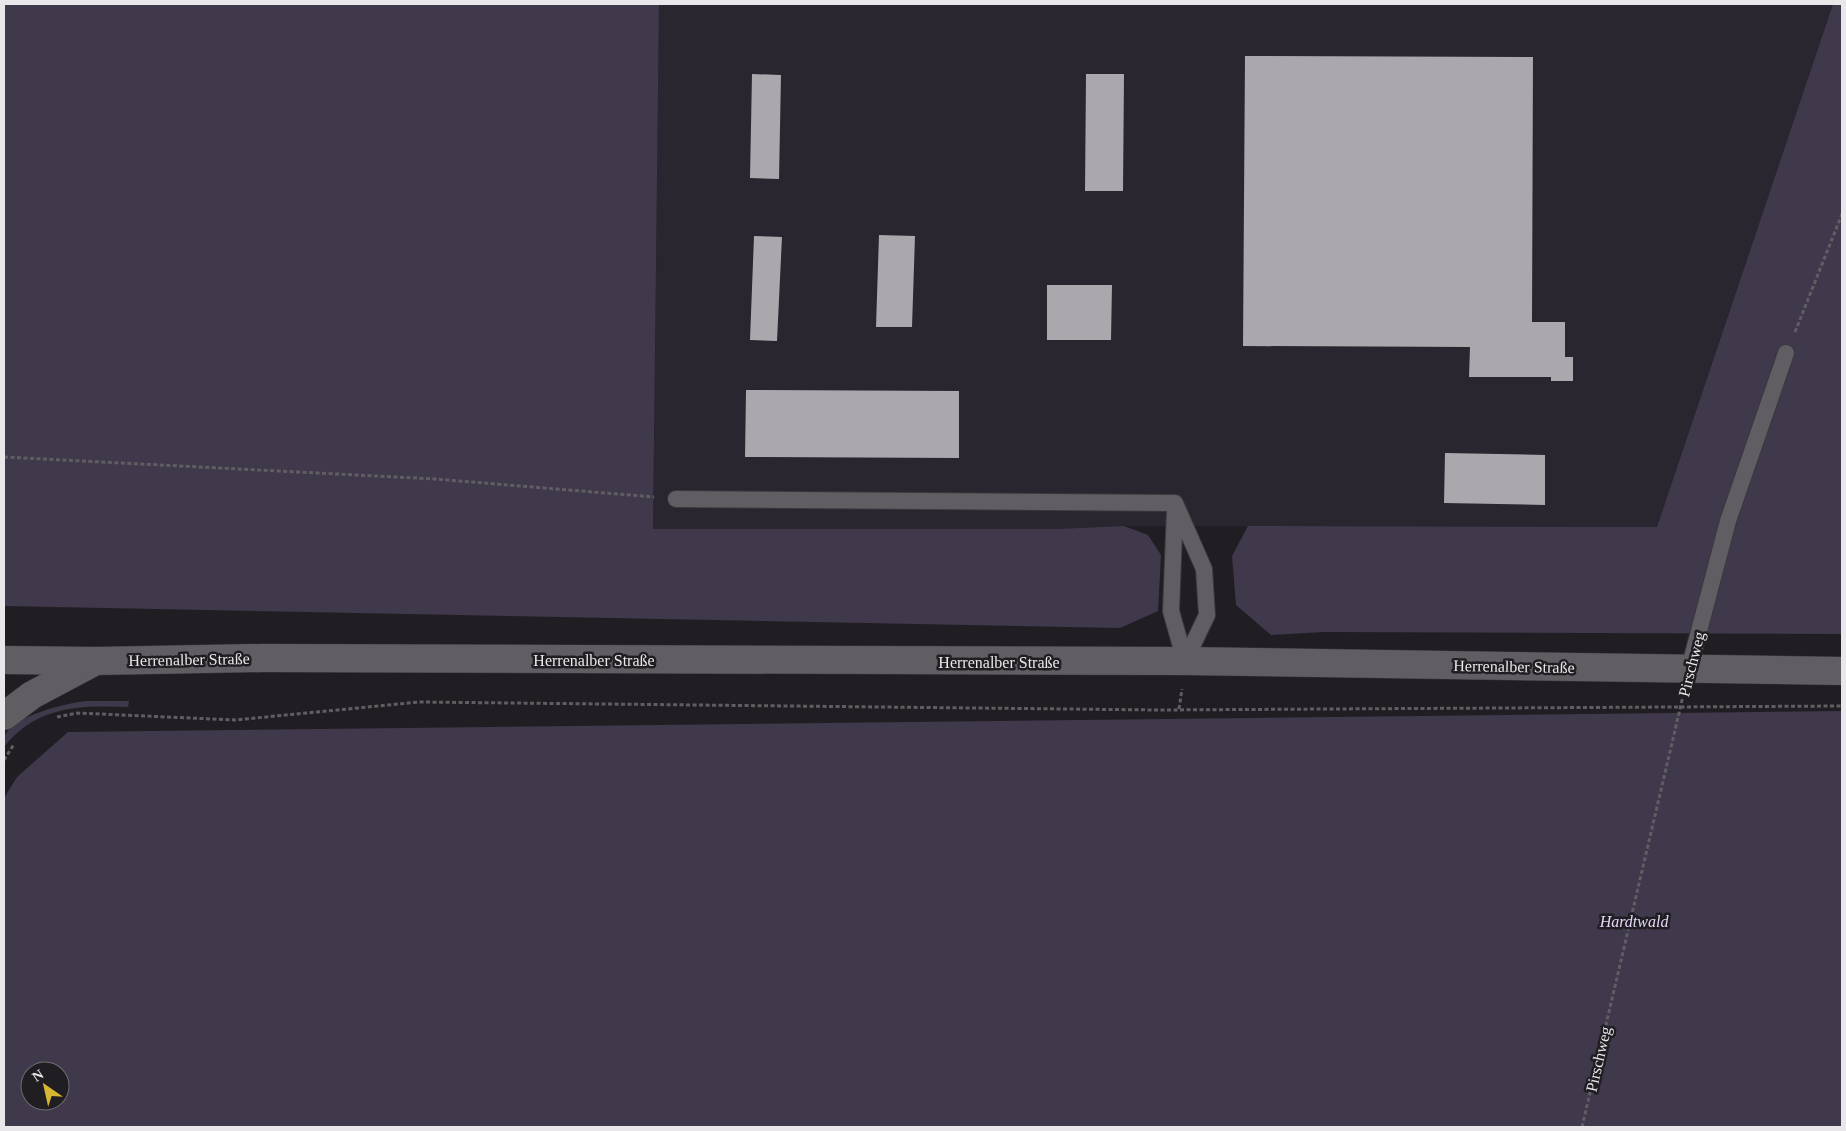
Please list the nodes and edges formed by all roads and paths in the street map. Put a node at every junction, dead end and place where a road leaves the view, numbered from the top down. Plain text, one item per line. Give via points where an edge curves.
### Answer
1 (1842, 214) edge
2 (1786, 353) joint
3 (4, 457) edge
4 (676, 499) joint
5 (1175, 503) junction
6 (4, 660) edge
7 (96, 661) junction
8 (1185, 661) junction
9 (1690, 669) junction
10 (1842, 671) edge
11 (1681, 706) junction
12 (1842, 706) edge
13 (4, 716) edge
14 (50, 720) dead end
15 (18, 740) dead end
16 (4, 760) edge
17 (1582, 1127) edge

1 - 2 path
2 - 9 lane, Pirschweg via 1728,521
3 - 4 path via 434,479
4 - 5 lane
5 - 8 lane via 1171,611
5 - 8 lane via 1204,569 1207,615
6 - 7 main road, Herrenalber Straße
7 - 8 main road, Herrenalber Straße via 262,658
7 - 13 main road via 32,695
8 - 9 main road, Herrenalber Straße
9 - 10 main road, Herrenalber Straße
9 - 11 path, Pirschweg
11 - 12 path
11 - 14 path via 1159,710 420,702 235,720 77,713
11 - 17 path, Pirschweg
15 - 16 path

